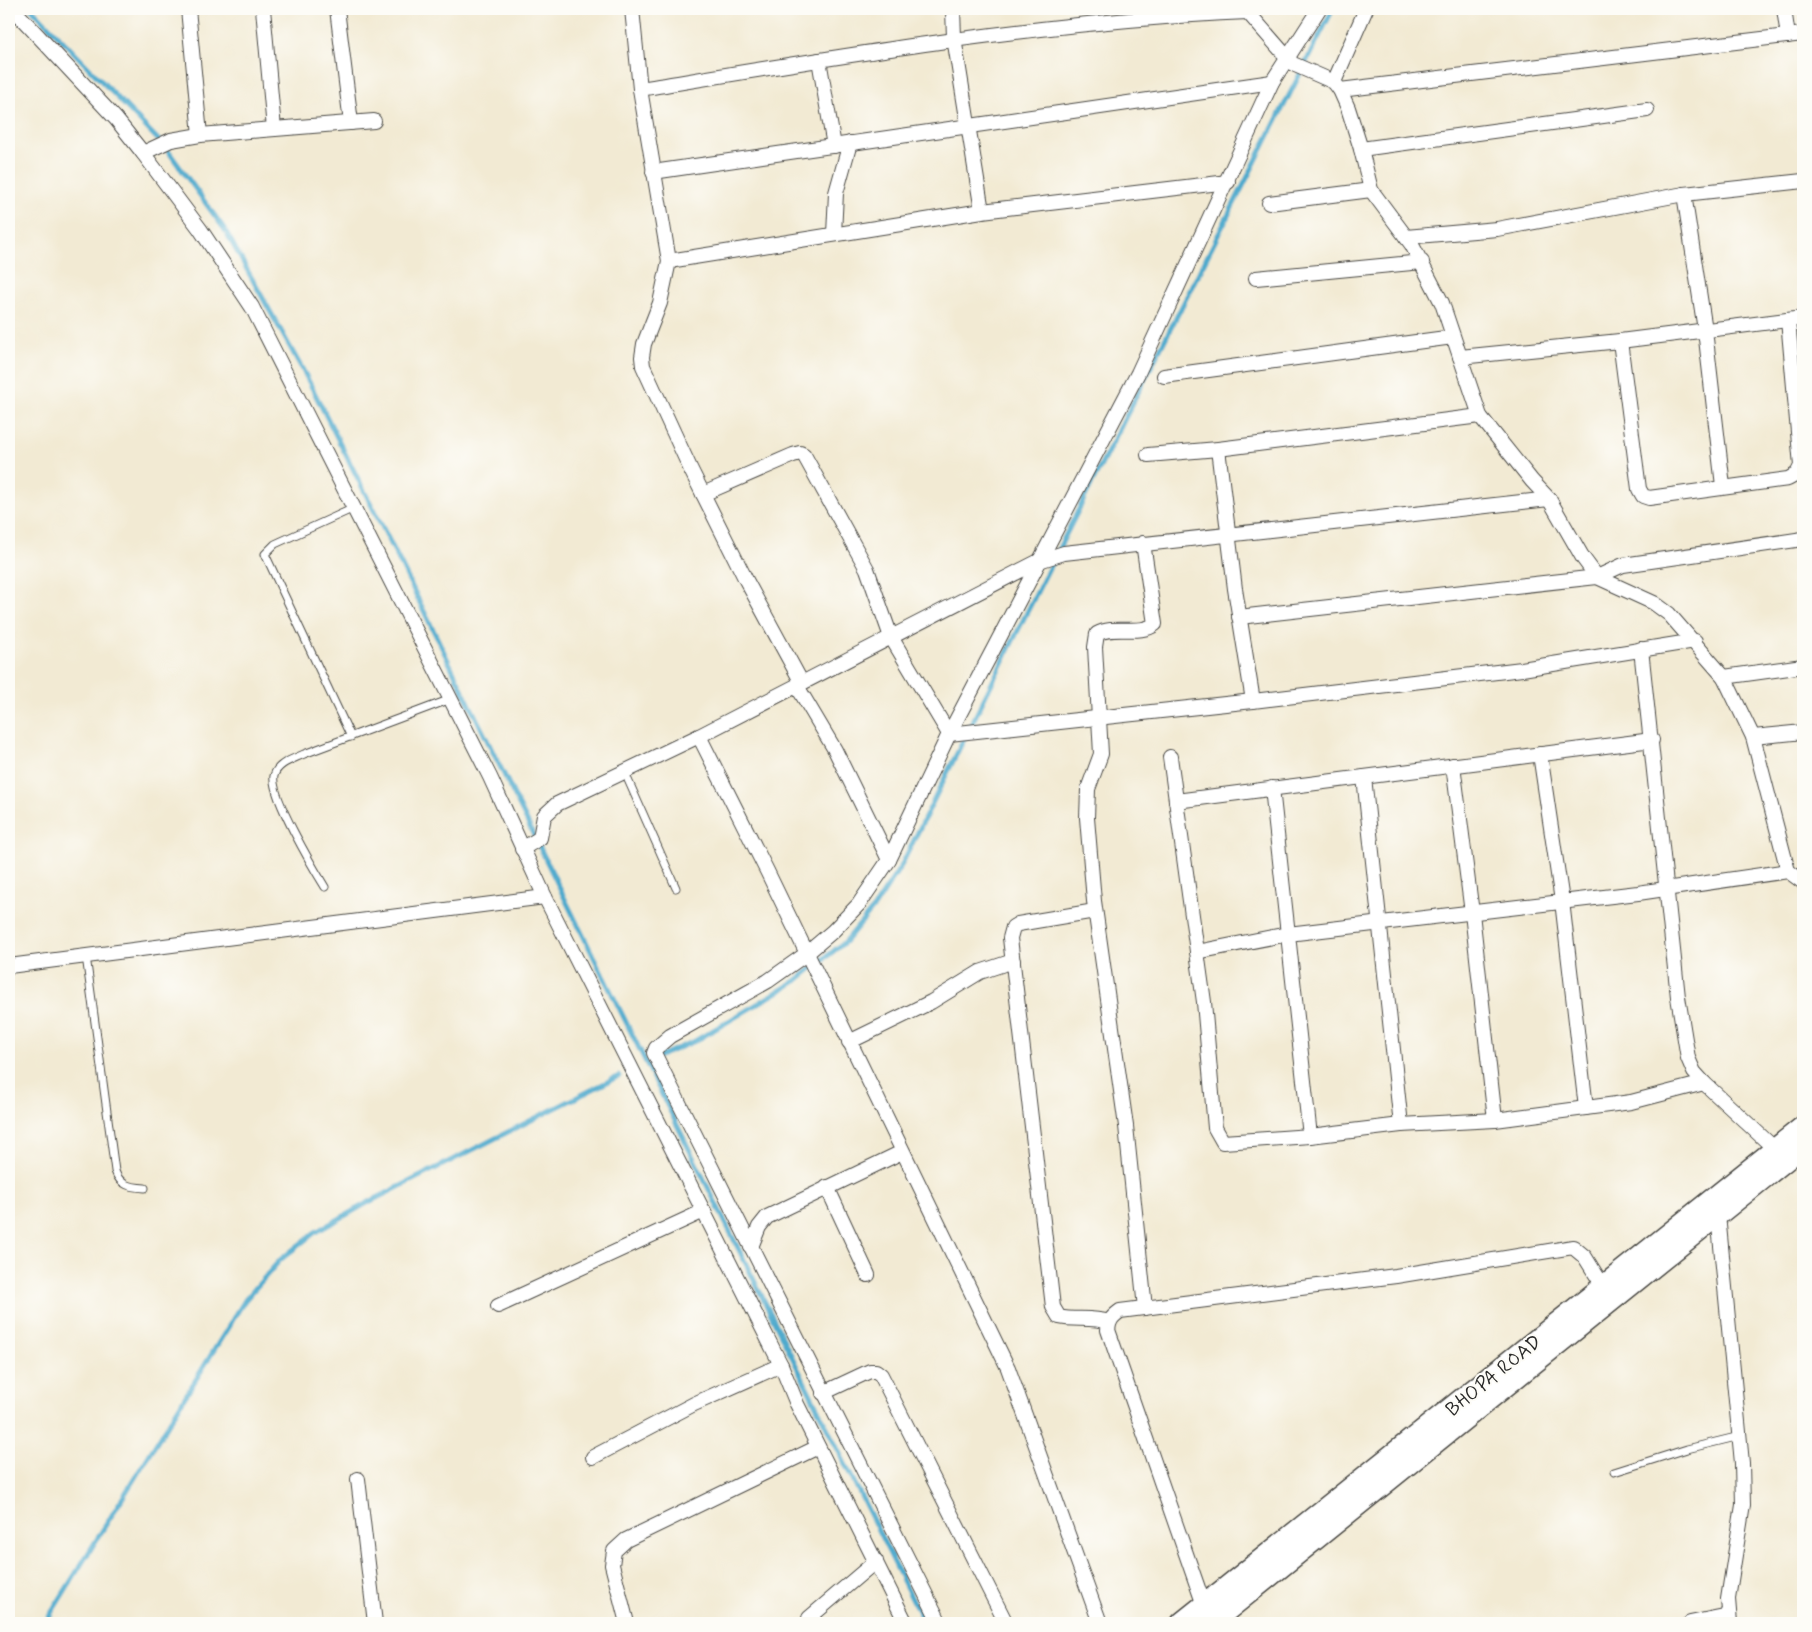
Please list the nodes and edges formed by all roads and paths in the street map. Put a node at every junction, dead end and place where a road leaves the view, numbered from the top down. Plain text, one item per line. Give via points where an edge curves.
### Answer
1 (13, 9) edge
2 (188, 9) edge
3 (263, 9) edge
4 (337, 9) edge
5 (632, 9) edge
6 (953, 9) edge
7 (1319, 9) edge
8 (1366, 9) edge
9 (1784, 9) edge
10 (1247, 10) edge
11 (1803, 34) edge
12 (1788, 36) junction
13 (954, 38) junction
14 (819, 60) junction
15 (1291, 62) junction
16 (1272, 82) junction
17 (1337, 86) junction
18 (640, 89) junction
19 (1647, 110) dead end
20 (374, 121) dead end
21 (351, 123) junction
22 (969, 127) junction
23 (274, 129) junction
24 (200, 135) junction
25 (850, 143) junction
26 (834, 146) junction
27 (154, 147) junction
28 (1361, 149) junction
29 (653, 172) junction
30 (1803, 181) edge
31 (1228, 182) junction
32 (1371, 190) junction
33 (1684, 194) junction
34 (1269, 202) dead end
35 (982, 211) junction
36 (834, 234) junction
37 (1406, 237) junction
38 (670, 261) junction
39 (1422, 262) junction
40 (1256, 278) dead end
41 (1803, 318) edge
42 (1788, 320) junction
43 (1705, 330) junction
44 (1454, 337) junction
45 (1620, 341) junction
46 (1460, 357) junction
47 (1164, 376) dead end
48 (1480, 416) junction
49 (1218, 449) junction
50 (1148, 456) dead end
51 (1723, 486) junction
52 (703, 494) junction
53 (1549, 499) junction
54 (354, 508) junction
55 (1229, 534) junction
56 (1803, 539) edge
57 (1143, 543) junction
58 (1044, 559) junction
59 (1597, 577) junction
60 (1239, 617) junction
61 (891, 637) junction
62 (1694, 641) junction
63 (1641, 650) junction
64 (1803, 666) edge
65 (1724, 677) junction
66 (799, 685) junction
67 (451, 699) junction
68 (1253, 701) junction
69 (1099, 717) junction
70 (1803, 732) edge
71 (953, 733) junction
72 (699, 736) junction
73 (351, 737) junction
74 (1754, 737) junction
75 (1652, 740) junction
76 (1540, 754) junction
77 (1170, 757) dead end
78 (1453, 765) junction
79 (625, 773) junction
80 (1364, 777) junction
81 (1272, 788) junction
82 (1176, 801) junction
83 (532, 844) junction
84 (889, 860) junction
85 (1788, 871) junction
86 (1803, 882) edge
87 (325, 887) dead end
88 (676, 888) dead end
89 (1667, 888) junction
90 (545, 897) junction
91 (1562, 901) junction
92 (1095, 911) junction
93 (1472, 913) junction
94 (1381, 923) junction
95 (1288, 934) junction
96 (1197, 952) junction
97 (86, 956) junction
98 (809, 960) junction
99 (1013, 961) junction
100 (9, 966) edge
101 (849, 1042) junction
102 (1704, 1083) junction
103 (1586, 1108) junction
104 (1495, 1120) junction
105 (1401, 1125) junction
106 (1803, 1127) edge
107 (1310, 1136) junction
108 (1803, 1146) edge
109 (1776, 1149) junction
110 (902, 1152) junction
111 (827, 1187) junction
112 (145, 1188) dead end
113 (704, 1211) junction
114 (1718, 1215) junction
115 (751, 1247) junction
116 (868, 1275) dead end
117 (1603, 1286) junction
118 (498, 1306) dead end
119 (1145, 1308) junction
120 (1109, 1322) junction
121 (782, 1365) junction
122 (823, 1393) junction
123 (1740, 1436) junction
124 (818, 1447) junction
125 (593, 1457) dead end
126 (1614, 1472) dead end
127 (358, 1478) dead end
128 (876, 1561) junction
129 (809, 1618) dead end
130 (1209, 1618) edge
131 (1729, 1619) edge
132 (374, 1623) edge
133 (627, 1623) edge
134 (906, 1623) edge
135 (940, 1623) edge
136 (1006, 1623) edge
137 (1100, 1623) edge
138 (1182, 1623) edge
139 (1690, 1623) edge

1 - 27 street via 116,119
2 - 24 street
3 - 23 street
4 - 21 street
5 - 18 street
6 - 13 street
7 - 15 street
8 - 17 street
9 - 12 street
10 - 13 street
10 - 15 street
11 - 12 street
12 - 17 street
13 - 14 street
13 - 22 street
14 - 18 street
14 - 26 street
15 - 16 street
15 - 17 street
16 - 22 street
16 - 31 street
17 - 28 street
18 - 29 street
19 - 28 street
20 - 21 street
21 - 23 street
22 - 25 street
22 - 35 street
23 - 24 street
24 - 27 street
25 - 26 street
25 - 36 street via 836,193
26 - 29 street
27 - 54 street via 200,229 252,307
28 - 32 street
29 - 38 street
30 - 33 street
31 - 35 street
31 - 58 street via 1138,373
32 - 34 street
32 - 37 street
33 - 37 street via 1497,229
33 - 43 street
35 - 36 street
36 - 38 street
37 - 39 street
38 - 52 street via 660,303 644,344 643,366
39 - 40 street
39 - 44 street
41 - 42 street
42 - 43 street
42 - 51 street via 1801,466 1797,474 1788,479
43 - 45 street
43 - 51 street
44 - 46 street
44 - 47 street
45 - 46 street
45 - 51 street via 1640,493 1649,498
46 - 48 street
48 - 49 street
48 - 53 street
49 - 50 street
49 - 55 street
52 - 61 street via 792,455 804,455 867,569
52 - 66 street
53 - 55 street
53 - 59 street
54 - 67 street
54 - 73 lane via 275,544 266,554
55 - 57 street
55 - 60 street
56 - 59 street via 1623,564
57 - 58 street via 1064,553
57 - 69 street via 1155,624 1148,628 1097,634
58 - 61 street
58 - 71 street
59 - 60 street
59 - 62 street via 1654,604 1669,614
60 - 68 street
61 - 66 street
61 - 71 street
62 - 63 street
62 - 65 street
63 - 68 street via 1522,669
63 - 75 street
64 - 65 street
65 - 74 street
66 - 72 street
66 - 84 street
67 - 73 lane
67 - 83 street via 490,776
68 - 69 street
69 - 71 street
69 - 92 street via 1100,760 1090,779 1087,803
70 - 74 street
71 - 84 street
72 - 79 street
72 - 98 street
73 - 87 lane via 285,762 274,776 274,784 290,823
74 - 85 street
75 - 76 street
75 - 89 street
76 - 78 street
76 - 91 street
77 - 82 street
78 - 80 street
78 - 93 street
79 - 83 street via 593,786 548,811
79 - 88 lane
80 - 81 street
80 - 94 street
81 - 82 street
81 - 95 street
82 - 96 street
83 - 90 street
84 - 98 street via 859,904
85 - 86 street
85 - 89 street
89 - 91 street
89 - 102 street via 1688,1058
90 - 97 street
90 - 113 street
91 - 93 street
91 - 103 street
92 - 99 street via 1013,927 1010,938
92 - 119 street via 1126,1126
93 - 94 street
93 - 104 street
94 - 95 street
94 - 105 street
95 - 96 street
95 - 107 street
96 - 107 street via 1215,1128 1219,1136 1223,1142 1230,1143
97 - 100 street
97 - 112 lane via 115,1171 119,1181 125,1185
98 - 101 street
98 - 115 street via 670,1036 654,1053
99 - 101 street via 988,968 931,1002
99 - 120 street via 1053,1307 1059,1317 1095,1317
101 - 110 street
102 - 103 street via 1631,1102
102 - 109 street
103 - 104 street
104 - 105 street
105 - 107 street
106 - 109 main road, BHOPA ROAD
108 - 114 main road, BHOPA ROAD
109 - 117 main road, BHOPA ROAD
110 - 111 street
110 - 137 street via 1008,1368
111 - 115 street via 768,1217 759,1227
111 - 116 street
113 - 118 street
113 - 121 street
114 - 123 street
114 - 130 main road, BHOPA ROAD
115 - 122 street
117 - 119 street via 1585,1257 1572,1247 1396,1276
117 - 130 main road, BHOPA ROAD
119 - 120 street via 1120,1311
120 - 130 street via 1108,1330 1128,1390
121 - 124 street
121 - 125 street via 694,1404
122 - 135 street
122 - 136 street via 870,1372 881,1374
123 - 126 lane
123 - 131 street via 1743,1505 1728,1599
124 - 128 street
124 - 133 street via 626,1540 614,1551 612,1566
127 - 132 street
128 - 129 street
128 - 134 street
130 - 138 main road, BHOPA ROAD
131 - 139 street

